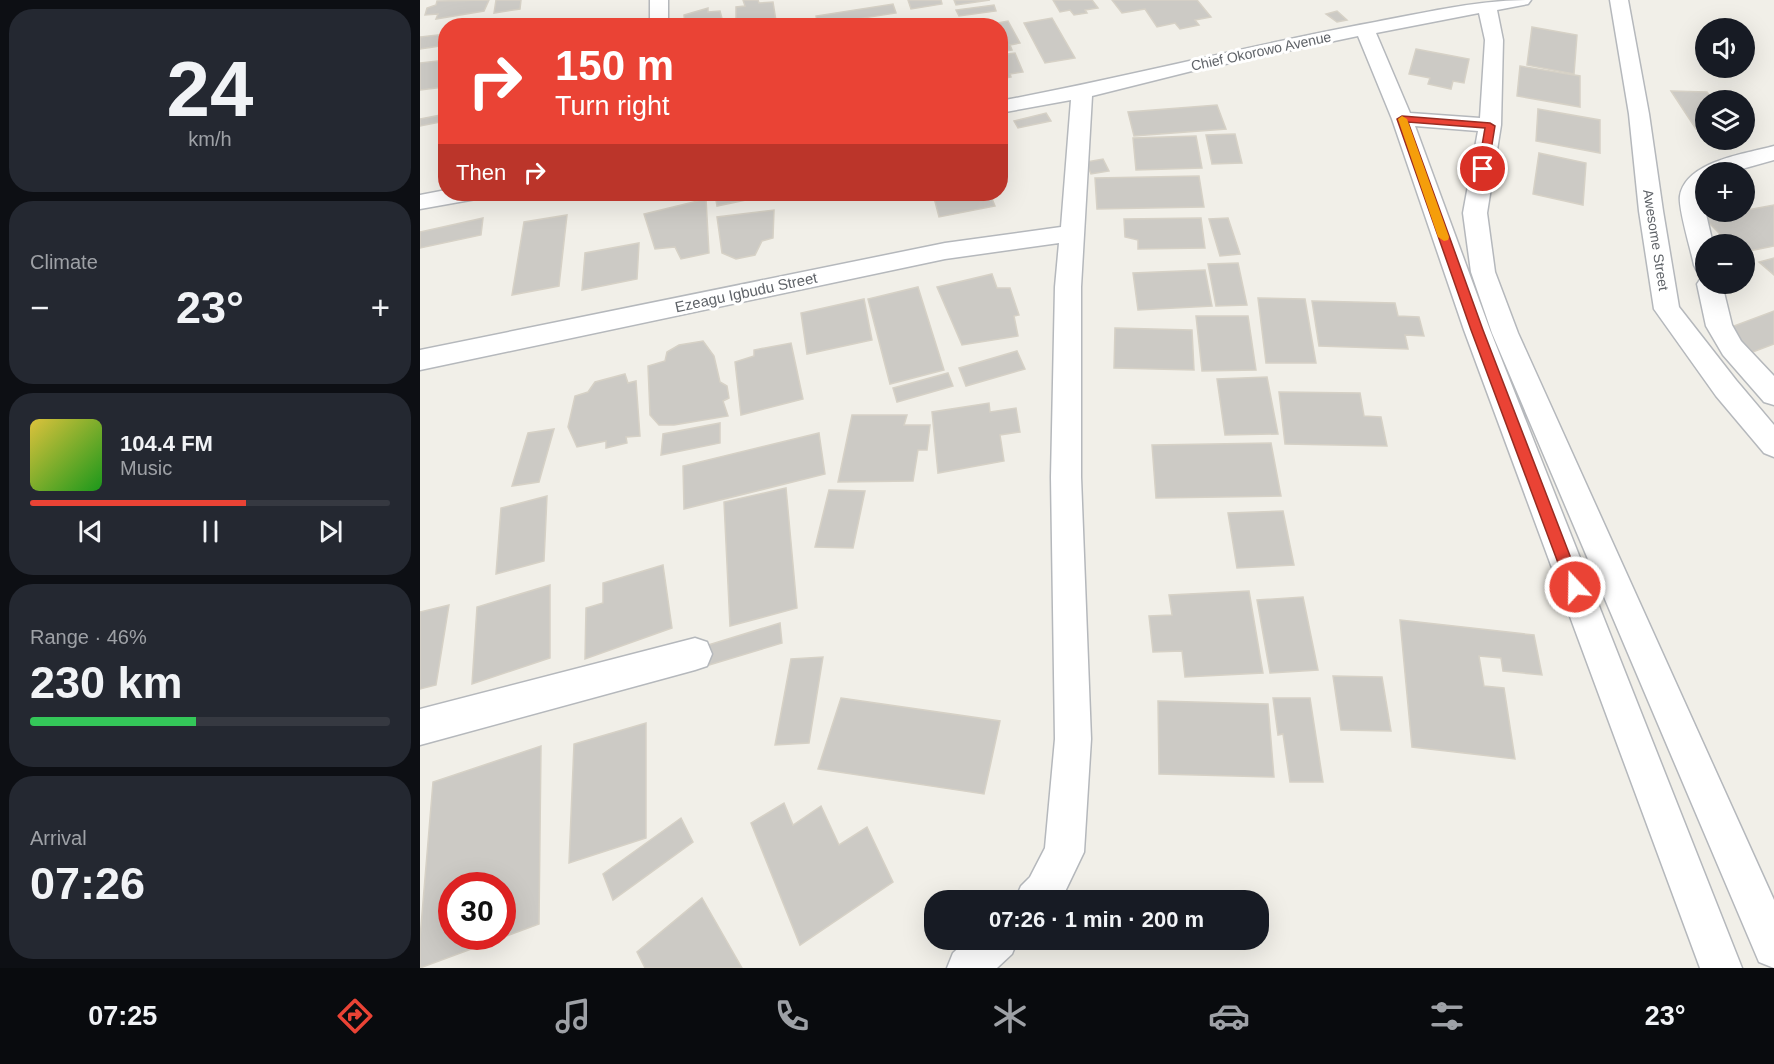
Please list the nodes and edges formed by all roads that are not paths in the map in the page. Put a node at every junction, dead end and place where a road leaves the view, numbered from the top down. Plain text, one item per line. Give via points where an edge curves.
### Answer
1 (659, 0) edge
2 (1522, 0) edge
3 (1619, 0) edge
4 (1487, 6) junction
5 (659, 18) edge
6 (1365, 30) junction
7 (1082, 92) junction
8 (1008, 106) edge
9 (1402, 119) junction
10 (1490, 126) junction
11 (1774, 153) edge
12 (1744, 162) edge
13 (1695, 186) edge
14 (438, 199) edge
15 (420, 202) edge
16 (1695, 215) edge
17 (1073, 234) junction
18 (1712, 294) edge
19 (420, 360) edge
20 (1774, 394) edge
21 (1774, 444) edge
22 (695, 654) dead end
23 (420, 727) edge
24 (1045, 890) edge
25 (1774, 947) edge
26 (986, 950) edge
27 (968, 968) edge
28 (1721, 968) edge

1 - 5 street
2 - 4 street, Chief Okorowo Avenue
3 - 21 street, Awesome Street via 1667,309
4 - 6 street, Chief Okorowo Avenue
4 - 10 street via 1494,40
6 - 7 street, Chief Okorowo Avenue via 1204,62
6 - 9 street
7 - 8 street, Chief Okorowo Avenue
7 - 17 street
9 - 10 street
9 - 28 street via 1477,330
10 - 25 street via 1475,213 1483,272 1505,333
11 - 12 street
13 - 16 street via 1691,197
14 - 15 street
17 - 19 street, Ezeagu Igbudu Street via 945,250
17 - 24 street via 1068,287 1066,477 1073,739 1064,852
18 - 20 street via 1719,326 1732,348
22 - 23 street
26 - 27 street

